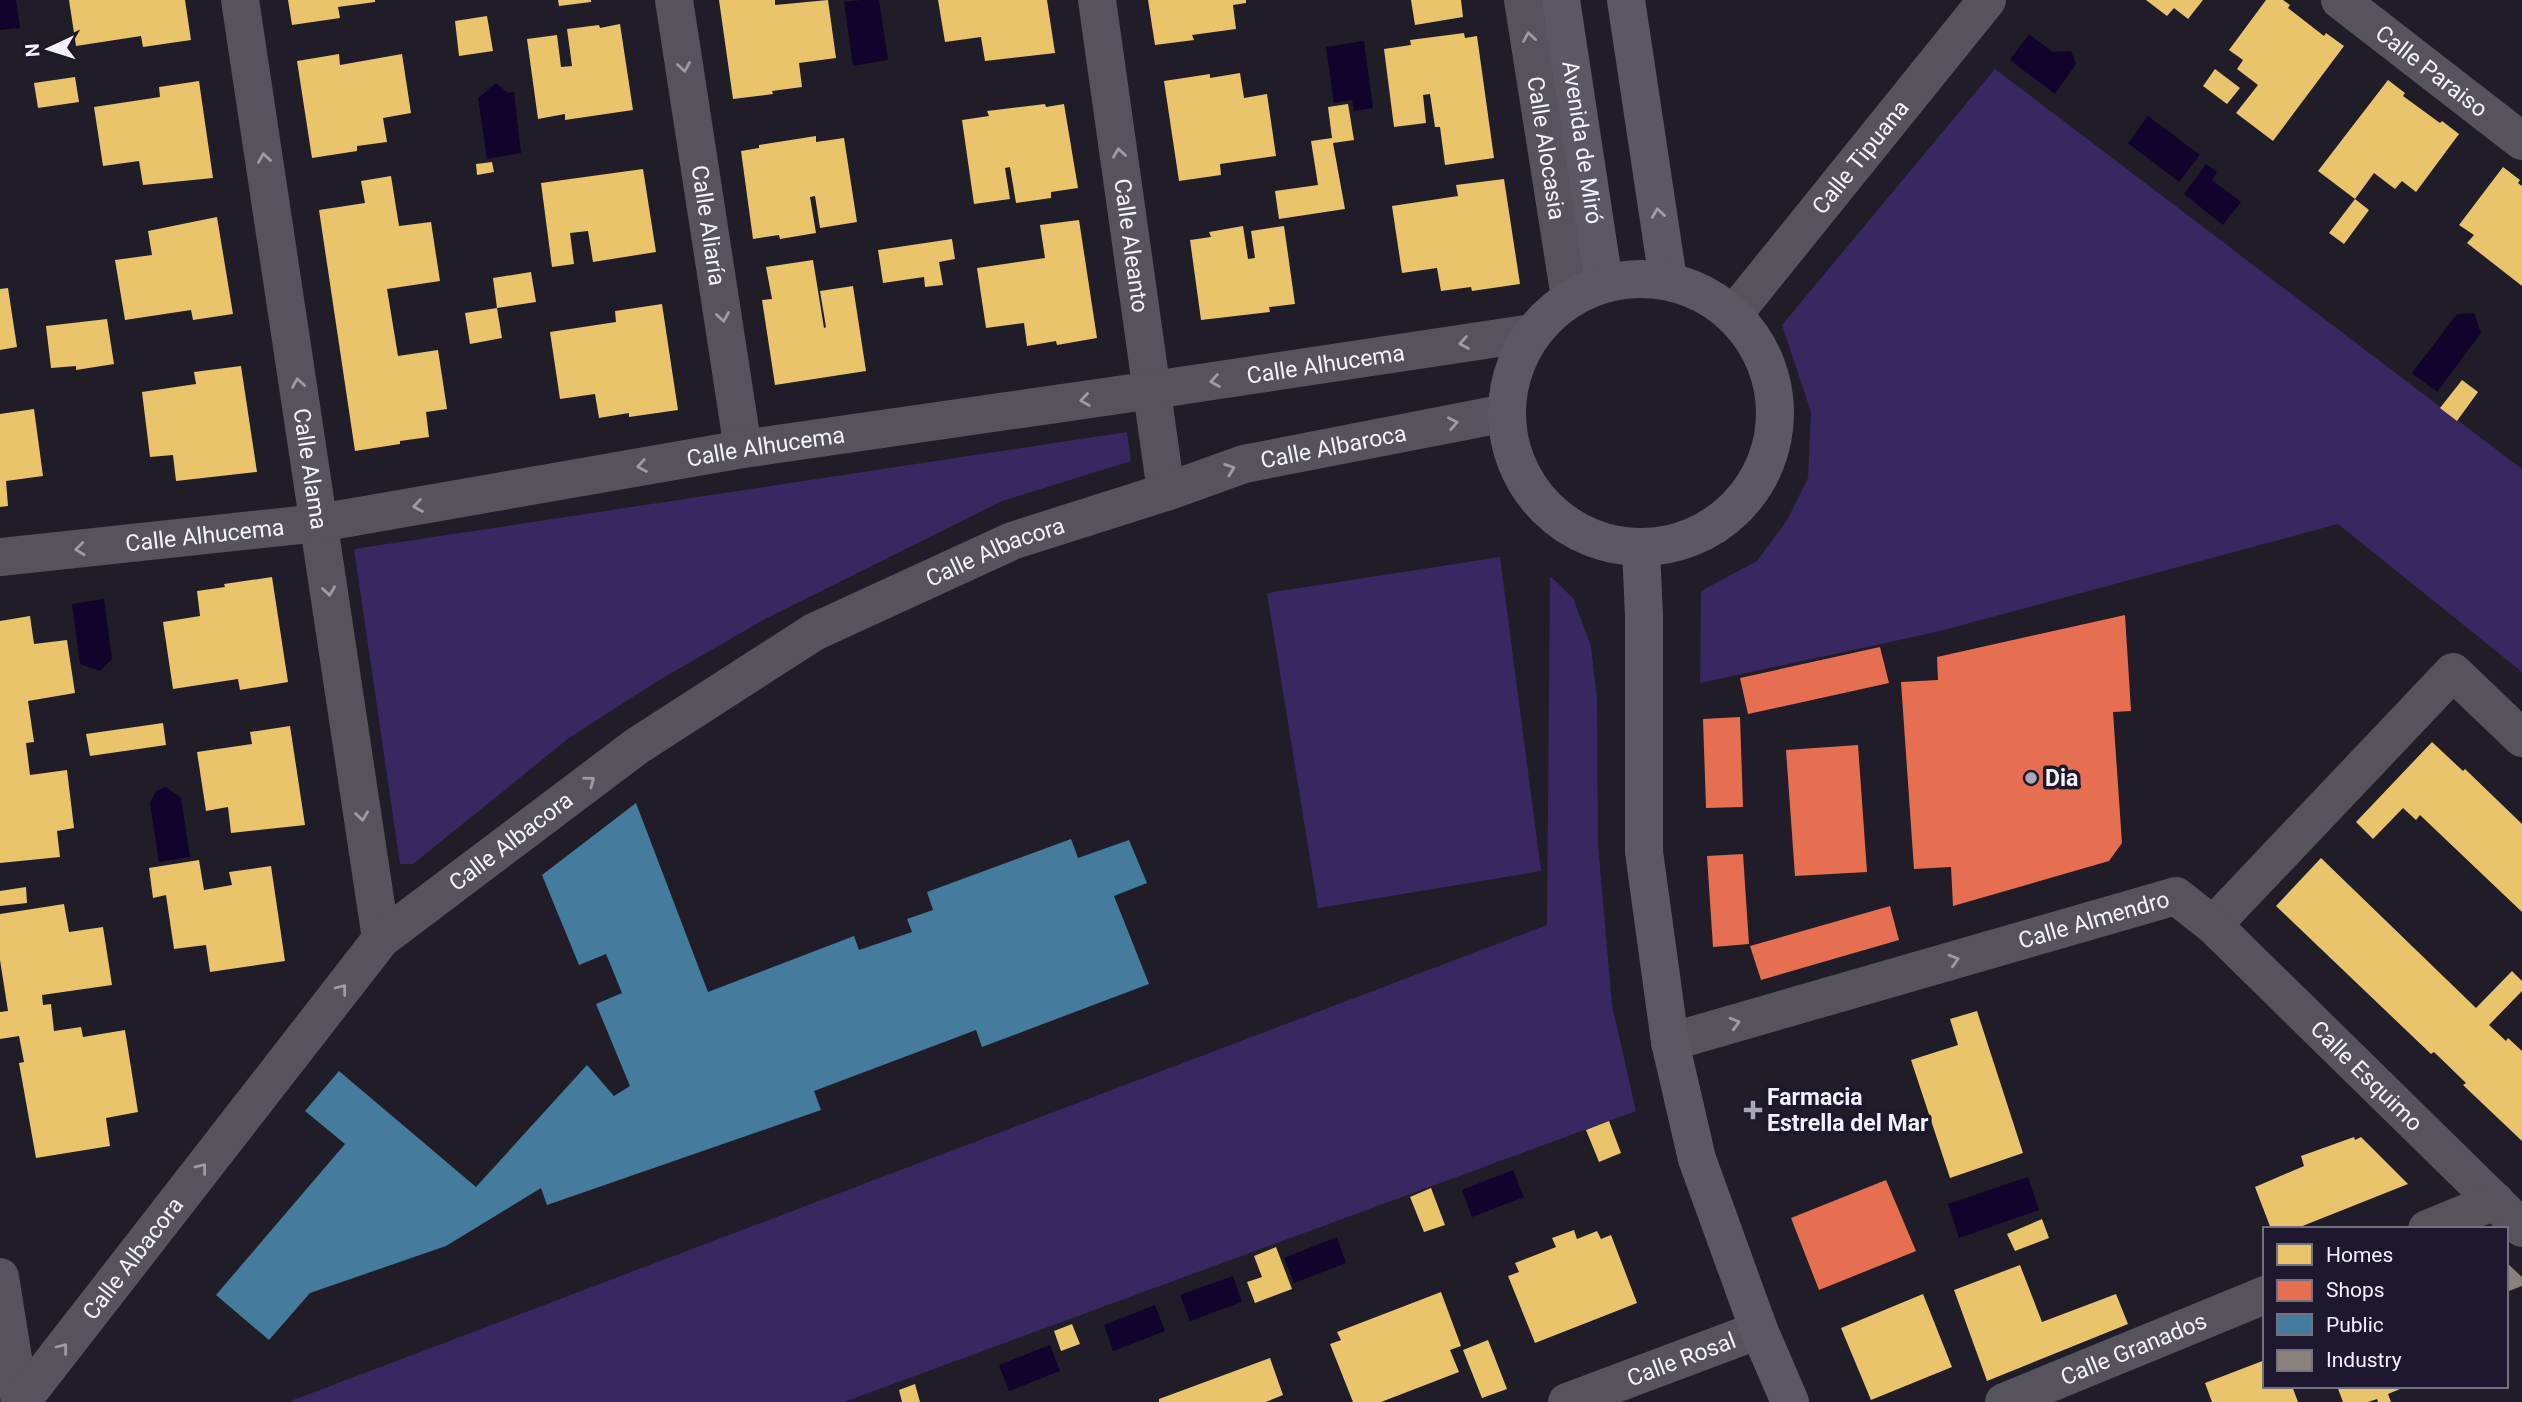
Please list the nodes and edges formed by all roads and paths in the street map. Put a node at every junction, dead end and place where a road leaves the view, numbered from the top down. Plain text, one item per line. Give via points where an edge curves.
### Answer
1 (240, 0) edge
2 (674, 0) edge
3 (1097, 0) edge
4 (1523, 0) edge
5 (1562, 0) edge
6 (1626, 0) edge
7 (2340, 0) edge
8 (1972, 6) edge
9 (2522, 141) edge
10 (1668, 280) junction
11 (1587, 290) junction
12 (1733, 315) junction
13 (1532, 333) junction
14 (1153, 390) junction
15 (1506, 413) junction
16 (743, 449) junction
17 (1166, 492) junction
18 (319, 523) junction
19 (1641, 549) junction
20 (0, 557) edge
21 (2522, 738) edge
22 (2213, 925) junction
23 (381, 939) junction
24 (1670, 1042) junction
25 (2495, 1201) junction
26 (2432, 1227) edge
27 (2522, 1228) edge
28 (0, 1277) edge
29 (2263, 1296) edge
30 (1759, 1330) junction
31 (0, 1355) edge
32 (20, 1402) edge
33 (1567, 1402) edge
34 (1790, 1402) edge
35 (2004, 1402) edge

18 -> 1 street, Calle Alama
2 -> 16 street, Calle Aliaría
14 -> 3 street, Calle Aleanto
11 -> 4 street, Calle Alocasia
5 - 11 main road, Avenida de Miró
10 -> 6 main road
7 - 9 street, Calle Paraiso
8 - 12 street, Calle Tipuana
10 - 11 main road via 1636,278
10 - 12 main road via 1711,296
11 - 13 main road via 1550,313
12 - 19 main road via 1767,363 1776,406 1772,450 1753,489 1723,521 1685,542
13 -> 14 street, Calle Alhucema
13 - 15 main road via 1513,371
14 -> 16 street, Calle Alhucema
14 - 17 street, Calle Aleanto
17 -> 15 street, Calle Albaroca via 1244,464
15 - 19 main road via 1512,454 1532,492 1561,523 1600,542
16 -> 18 street, Calle Alhucema
23 -> 17 street, Calle Albacora via 637,746 814,632 1012,541
18 -> 20 street, Calle Alhucema
18 -> 23 street, Calle Alama
19 - 24 main road via 1644,852
21 - 22 street via 2453,672
24 -> 22 street, Calle Almendro via 2176,896
22 - 25 street, Calle Esquimo
32 -> 23 street, Calle Albacora
24 - 30 main road via 1697,1159
25 - 26 street
25 - 27 street, Calle Esquimo
28 - 32 street
29 - 35 street, Calle Granados
30 - 33 street, Calle Rosal
30 - 34 main road
31 - 32 street

